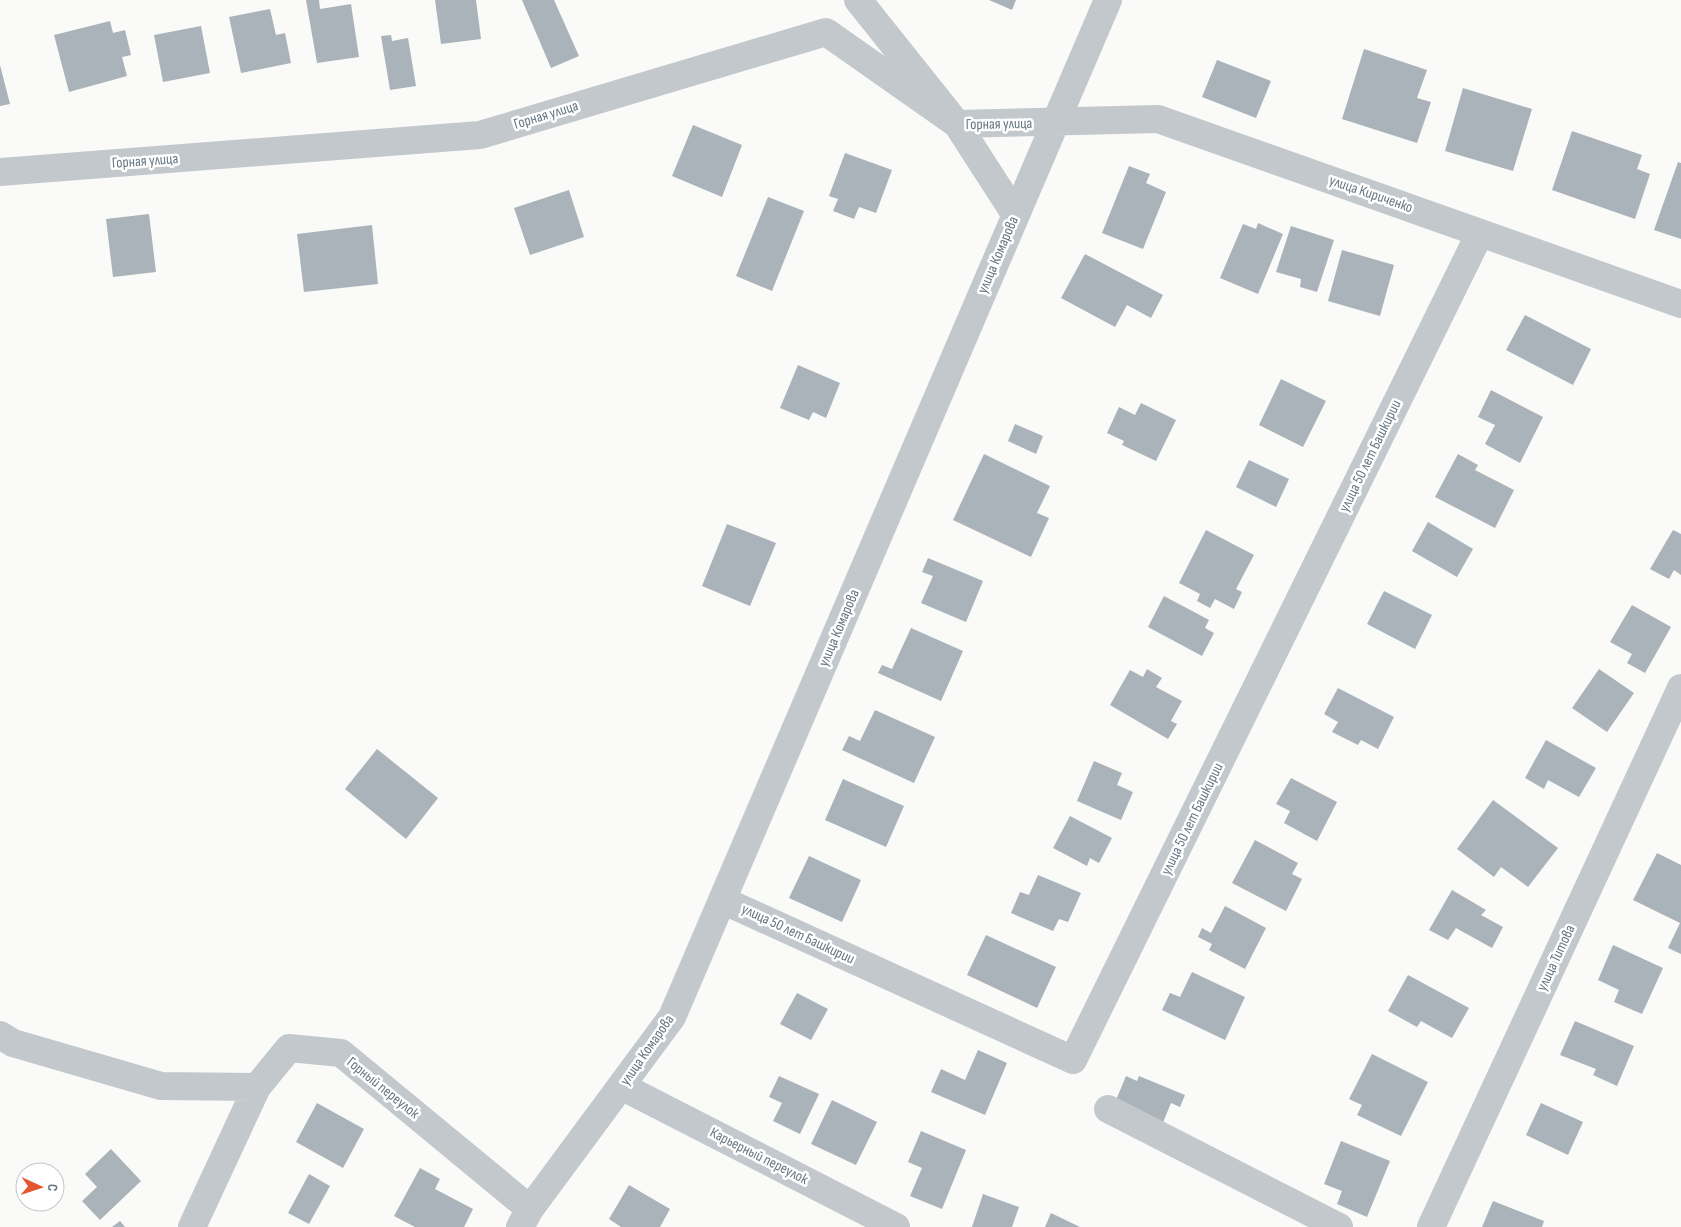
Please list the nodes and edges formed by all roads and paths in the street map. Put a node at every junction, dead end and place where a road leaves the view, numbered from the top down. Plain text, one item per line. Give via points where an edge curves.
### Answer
1 (858, 0) edge
2 (1108, 0) edge
3 (1054, 122) junction
4 (956, 124) junction
5 (0, 172) edge
6 (1016, 214) junction
7 (1480, 233) junction
8 (1681, 304) edge
9 (1681, 688) edge
10 (722, 900) junction
11 (0, 1035) edge
12 (621, 1086) junction
13 (257, 1088) junction
14 (1108, 1109) dead end
15 (525, 1218) edge
16 (192, 1227) edge
17 (896, 1227) edge
18 (1338, 1227) edge
19 (1431, 1227) edge

1 - 4 street
2 - 3 street, улица Комарова
3 - 4 street, Горная улица
3 - 6 street, улица Комарова
3 - 7 street, улица Кириченко via 1158,119
4 - 5 street, Горная улица via 826,32 480,135
4 - 6 street
6 - 10 street, улица Комарова
7 - 8 street, улица Кириченко
7 - 10 street, улица 50 лет Башкирии via 1073,1060
9 - 19 street, улица Титова
10 - 12 street, улица Комарова via 672,1017
11 - 13 street via 13,1043 161,1086
12 - 15 street, улица Комарова
12 - 17 street, Карьерный переулок
13 - 15 street, Горный переулок via 289,1048 341,1054
13 - 16 street, Горный переулок
14 - 18 street

